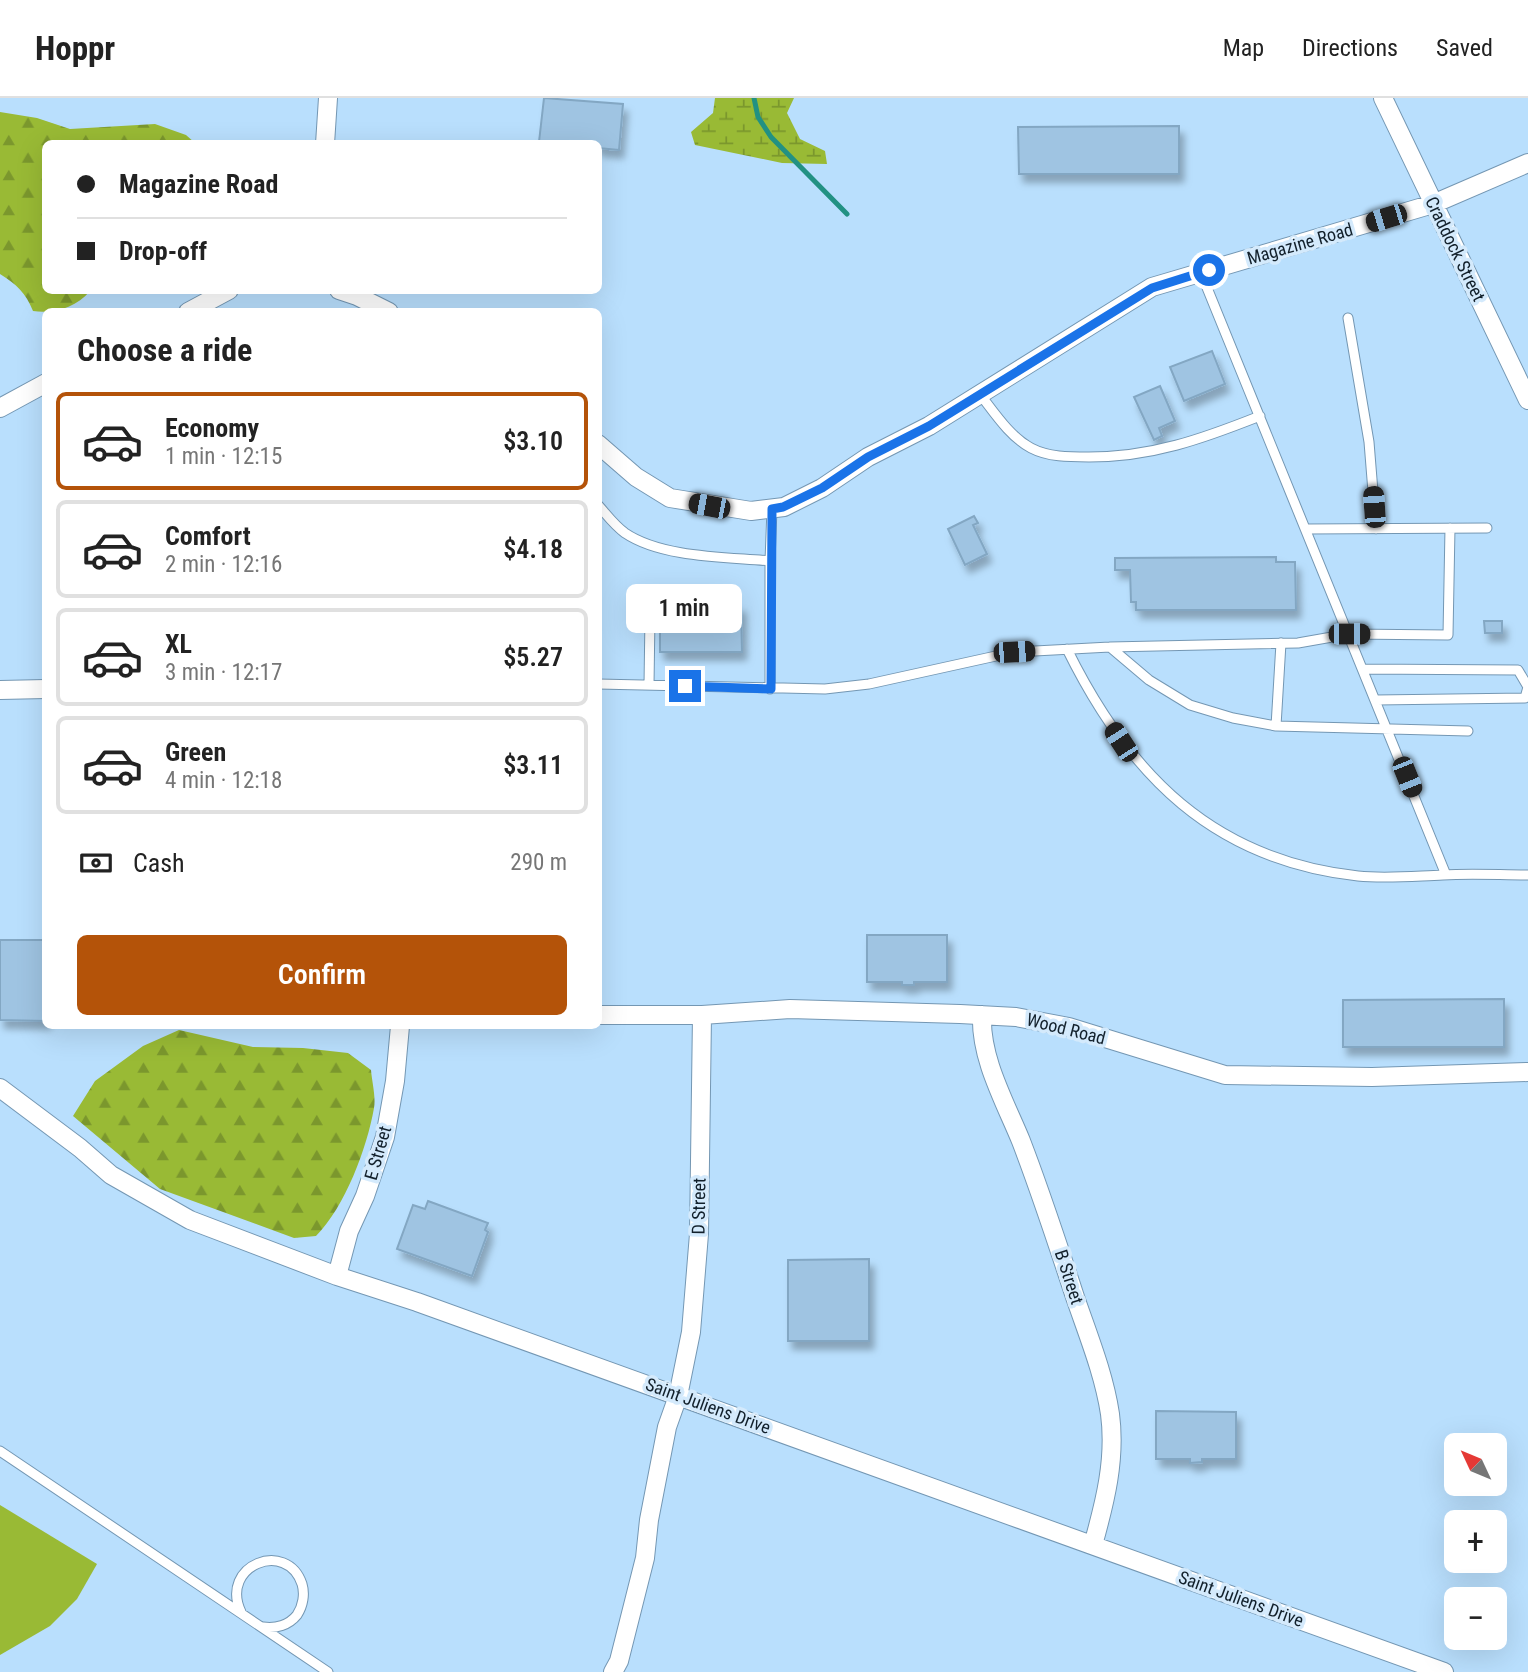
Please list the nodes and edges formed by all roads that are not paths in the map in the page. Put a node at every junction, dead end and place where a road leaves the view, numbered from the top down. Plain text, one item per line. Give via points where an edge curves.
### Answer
1 (328, 98) edge
2 (1383, 98) edge
3 (326, 140) edge
4 (1528, 163) edge
5 (1433, 204) junction
6 (1201, 273) junction
7 (222, 294) edge
8 (349, 294) edge
9 (195, 308) edge
10 (379, 308) edge
11 (1348, 318) dead end
12 (42, 385) edge
13 (979, 393) junction
14 (1528, 400) edge
15 (0, 408) edge
16 (1260, 416) junction
17 (602, 447) edge
18 (772, 509) junction
19 (602, 510) edge
20 (1376, 528) junction
21 (1450, 528) junction
22 (1487, 528) dead end
23 (1306, 529) junction
24 (770, 561) junction
25 (650, 616) dead end
26 (1349, 634) junction
27 (1281, 643) junction
28 (1110, 647) junction
29 (1067, 649) junction
30 (1363, 669) junction
31 (602, 684) edge
32 (649, 685) junction
33 (42, 689) edge
34 (771, 689) junction
35 (0, 690) edge
36 (1376, 700) junction
37 (1276, 726) junction
38 (1388, 729) junction
39 (1468, 731) dead end
40 (1446, 874) junction
41 (1528, 875) edge
42 (602, 1014) edge
43 (702, 1015) junction
44 (982, 1015) junction
45 (400, 1029) edge
46 (1528, 1072) edge
47 (0, 1088) edge
48 (337, 1276) junction
49 (678, 1396) junction
50 (0, 1451) edge
51 (1093, 1545) junction
52 (242, 1614) junction
53 (261, 1627) junction
54 (328, 1672) edge
55 (613, 1672) edge
56 (1444, 1672) edge

1 - 3 street
2 - 5 street, Craddock Street
4 - 5 street, Magazine Road
5 - 6 street, Magazine Road
5 - 14 street, Craddock Street
6 - 13 street, Magazine Road via 1152,288
6 - 16 lane
7 - 9 street
8 - 10 street
11 - 20 lane via 1369,442
12 - 15 street
13 - 16 lane via 1006,428 1028,446 1072,457 1156,452
13 - 18 street, Magazine Road via 822,488
16 - 23 lane
17 - 18 street, Magazine Road via 670,498
18 - 24 lane
19 - 24 lane via 641,542 703,555
20 - 21 lane
20 - 23 lane
21 - 22 lane
21 - 26 lane via 1448,635
23 - 26 lane
24 - 34 lane
25 - 32 lane
26 - 27 lane
26 - 30 lane
27 - 28 lane
27 - 37 lane
28 - 29 lane
28 - 37 lane via 1149,680 1190,705
29 - 34 lane via 1014,652 869,684
29 - 40 lane via 1089,695 1121,742 1182,805 1215,829 1260,853 1317,870 1361,877
30 - 36 lane
30 - 36 lane via 1518,670 1528,687 1525,698
31 - 32 lane
32 - 34 lane
33 - 35 street
36 - 38 lane
37 - 38 lane
38 - 39 lane
38 - 40 lane
40 - 41 lane
42 - 43 street, Wood Road
43 - 44 street, Wood Road via 790,1009
43 - 49 street, D Street via 699,1234 691,1332
44 - 46 street, Wood Road via 1069,1027 1225,1076
44 - 51 street, B Street via 981,1032 989,1059 1042,1194 1110,1415 1108,1485
45 - 48 street, E Street via 385,1137
47 - 48 street, Saint Juliens Drive via 111,1175 190,1220
48 - 49 street, Saint Juliens Drive
49 - 51 street, Saint Juliens Drive
49 - 55 street, D Street via 667,1427 645,1558
50 - 52 lane
51 - 56 street, Saint Juliens Drive
52 - 53 lane
52 - 53 lane via 236,1594 243,1573 262,1561 274,1560 294,1570 304,1591 303,1603 291,1621
53 - 54 lane

